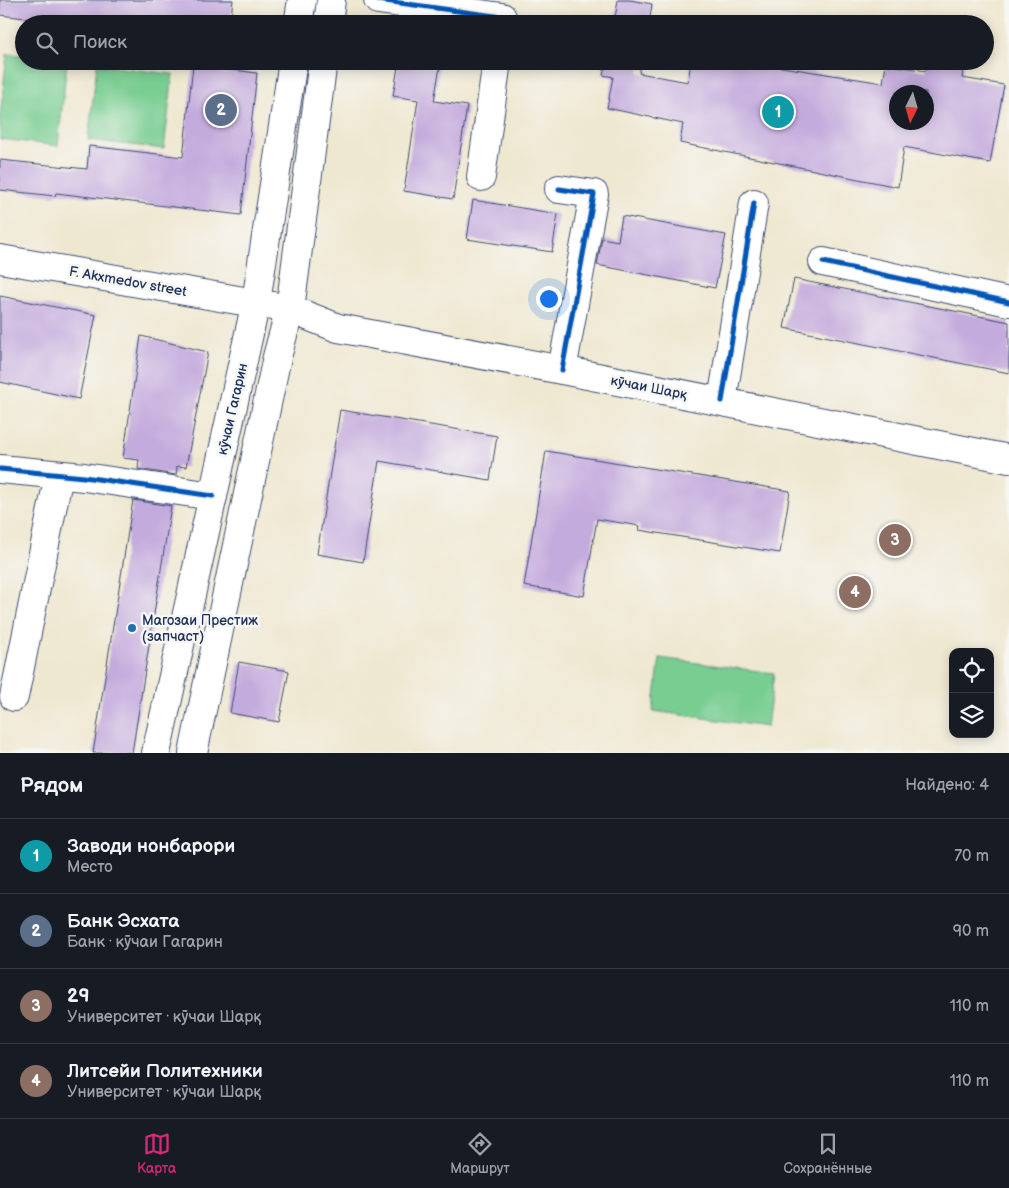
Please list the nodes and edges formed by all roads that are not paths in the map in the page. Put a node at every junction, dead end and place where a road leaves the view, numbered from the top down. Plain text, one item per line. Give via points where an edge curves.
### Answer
1 (302, 0) edge
2 (331, 0) edge
3 (378, 0) edge
4 (503, 14) edge
5 (300, 15) edge
6 (329, 15) edge
7 (292, 70) edge
8 (322, 70) edge
9 (495, 70) edge
10 (481, 177) dead end
11 (559, 189) dead end
12 (754, 203) dead end
13 (0, 259) edge
14 (823, 262) dead end
15 (256, 302) junction
16 (1009, 302) edge
17 (290, 309) junction
18 (562, 370) junction
19 (722, 401) junction
20 (1009, 460) edge
21 (0, 469) edge
22 (59, 475) junction
23 (213, 496) junction
24 (14, 697) dead end
25 (156, 753) edge
26 (194, 753) edge

1 - 5 main road
2 - 6 main road
3 - 4 main road
7 - 15 main road, кӯчаи Гагарин
8 - 17 main road
9 - 10 main road
11 - 18 main road via 594,194
12 - 19 main road
13 - 15 main road, F. Akxmedov street
14 - 16 main road
15 - 17 main road, F. Akxmedov street
15 - 23 main road, кӯчаи Гагарин
17 - 18 main road, кӯчаи Шарқ via 338,328
17 - 26 main road
18 - 19 main road, кӯчаи Шарқ
19 - 20 main road, кӯчаи Шарқ
21 - 22 main road
22 - 23 main road
22 - 24 main road
23 - 25 main road, кӯчаи Гагарин

